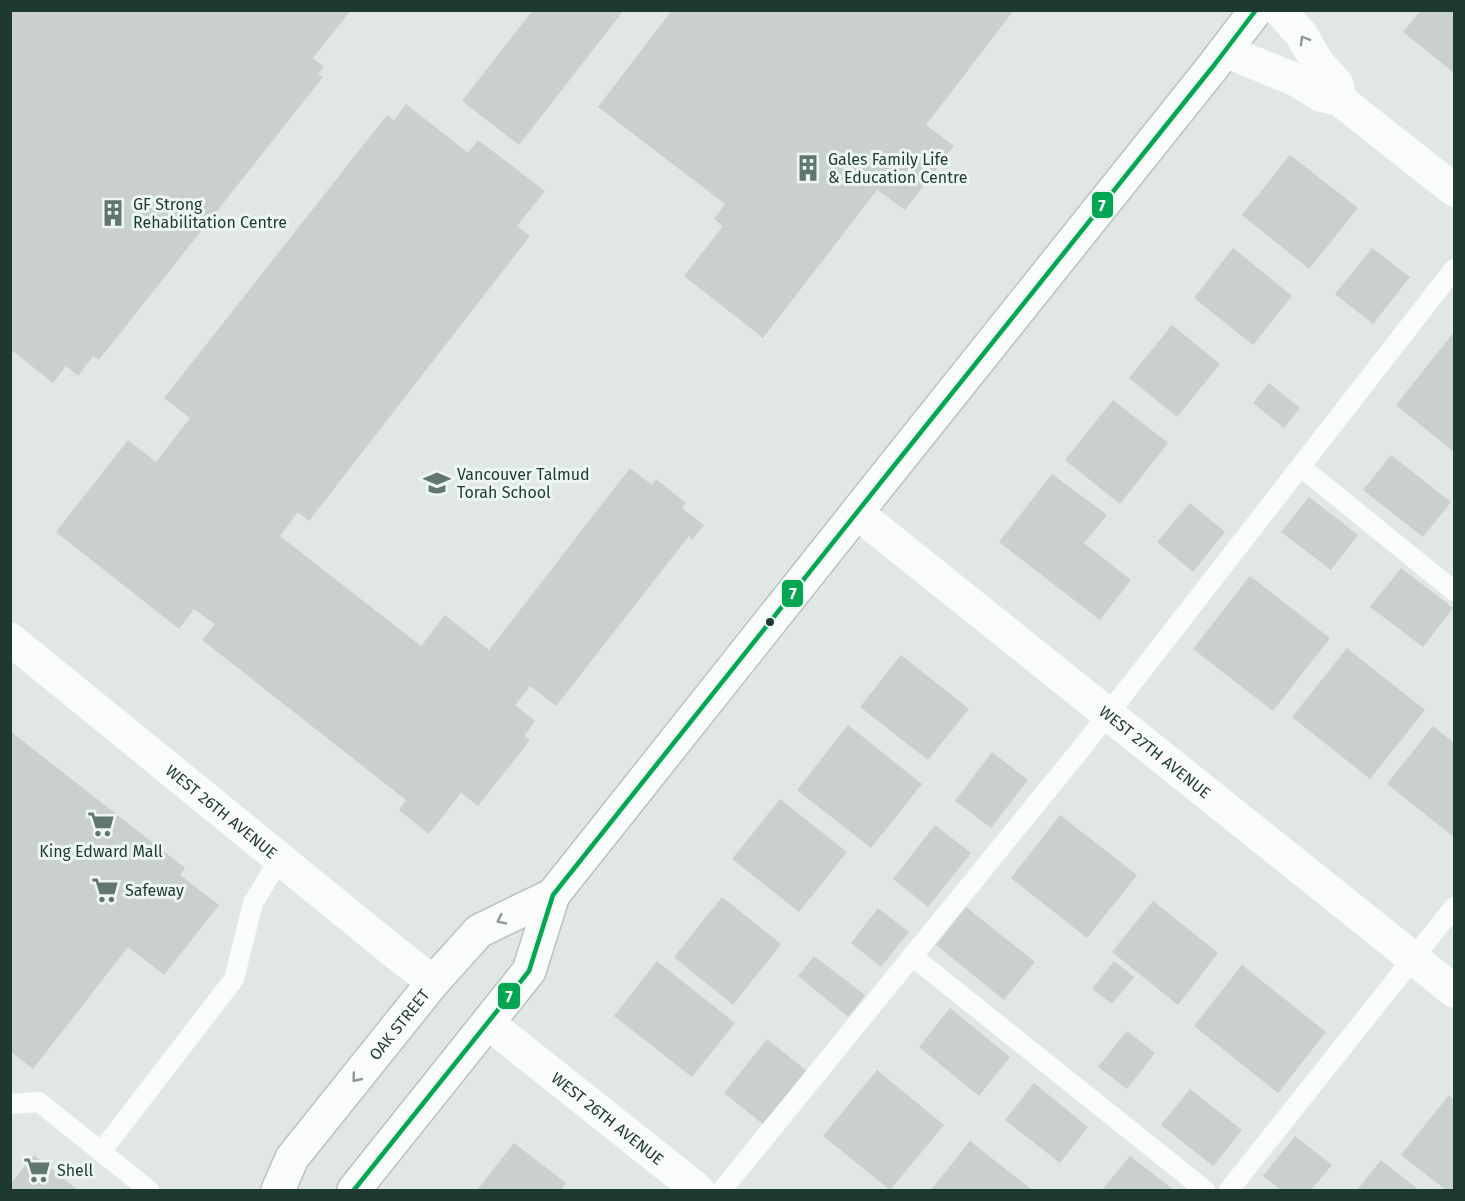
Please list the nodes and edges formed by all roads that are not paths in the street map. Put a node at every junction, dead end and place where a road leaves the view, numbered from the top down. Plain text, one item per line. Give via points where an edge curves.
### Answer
1 (1279, 10) edge
2 (1246, 14) edge
3 (1225, 51) junction
4 (1340, 100) junction
5 (1455, 190) edge
6 (1455, 269) edge
7 (1301, 467) junction
8 (857, 513) junction
9 (1455, 591) edge
10 (10, 639) edge
11 (1109, 714) junction
12 (280, 858) junction
13 (553, 895) junction
14 (1455, 907) edge
15 (912, 956) junction
16 (1413, 959) junction
17 (433, 982) junction
18 (1455, 992) edge
19 (488, 1023) junction
20 (10, 1104) edge
21 (101, 1152) junction
22 (149, 1191) edge
23 (278, 1191) edge
24 (354, 1191) edge
25 (698, 1191) edge
26 (722, 1191) edge
27 (1205, 1191) edge
28 (1229, 1191) edge

4 -> 1 street via 1337,84
2 - 3 street, OAK STREET
3 - 4 street via 1296,80 1320,95
3 - 8 street, OAK STREET
4 - 5 street
6 - 7 lane
7 - 9 lane
7 - 11 lane
8 - 11 street, WEST 27TH AVENUE
8 - 13 street, OAK STREET
10 - 12 street, WEST 26TH AVENUE
11 - 15 lane
11 - 16 street, WEST 27TH AVENUE
12 - 17 street, WEST 26TH AVENUE
12 - 21 lane via 253,903 234,980
13 -> 17 street, OAK STREET via 478,931
13 - 19 street, OAK STREET via 530,971
14 - 16 lane
15 - 26 lane
15 - 27 lane
16 - 18 street, WEST 27TH AVENUE
16 - 28 lane
17 -> 23 street, OAK STREET via 292,1158
19 - 24 street, OAK STREET
19 - 25 street, WEST 26TH AVENUE
20 - 21 lane via 39,1102
21 - 22 lane

